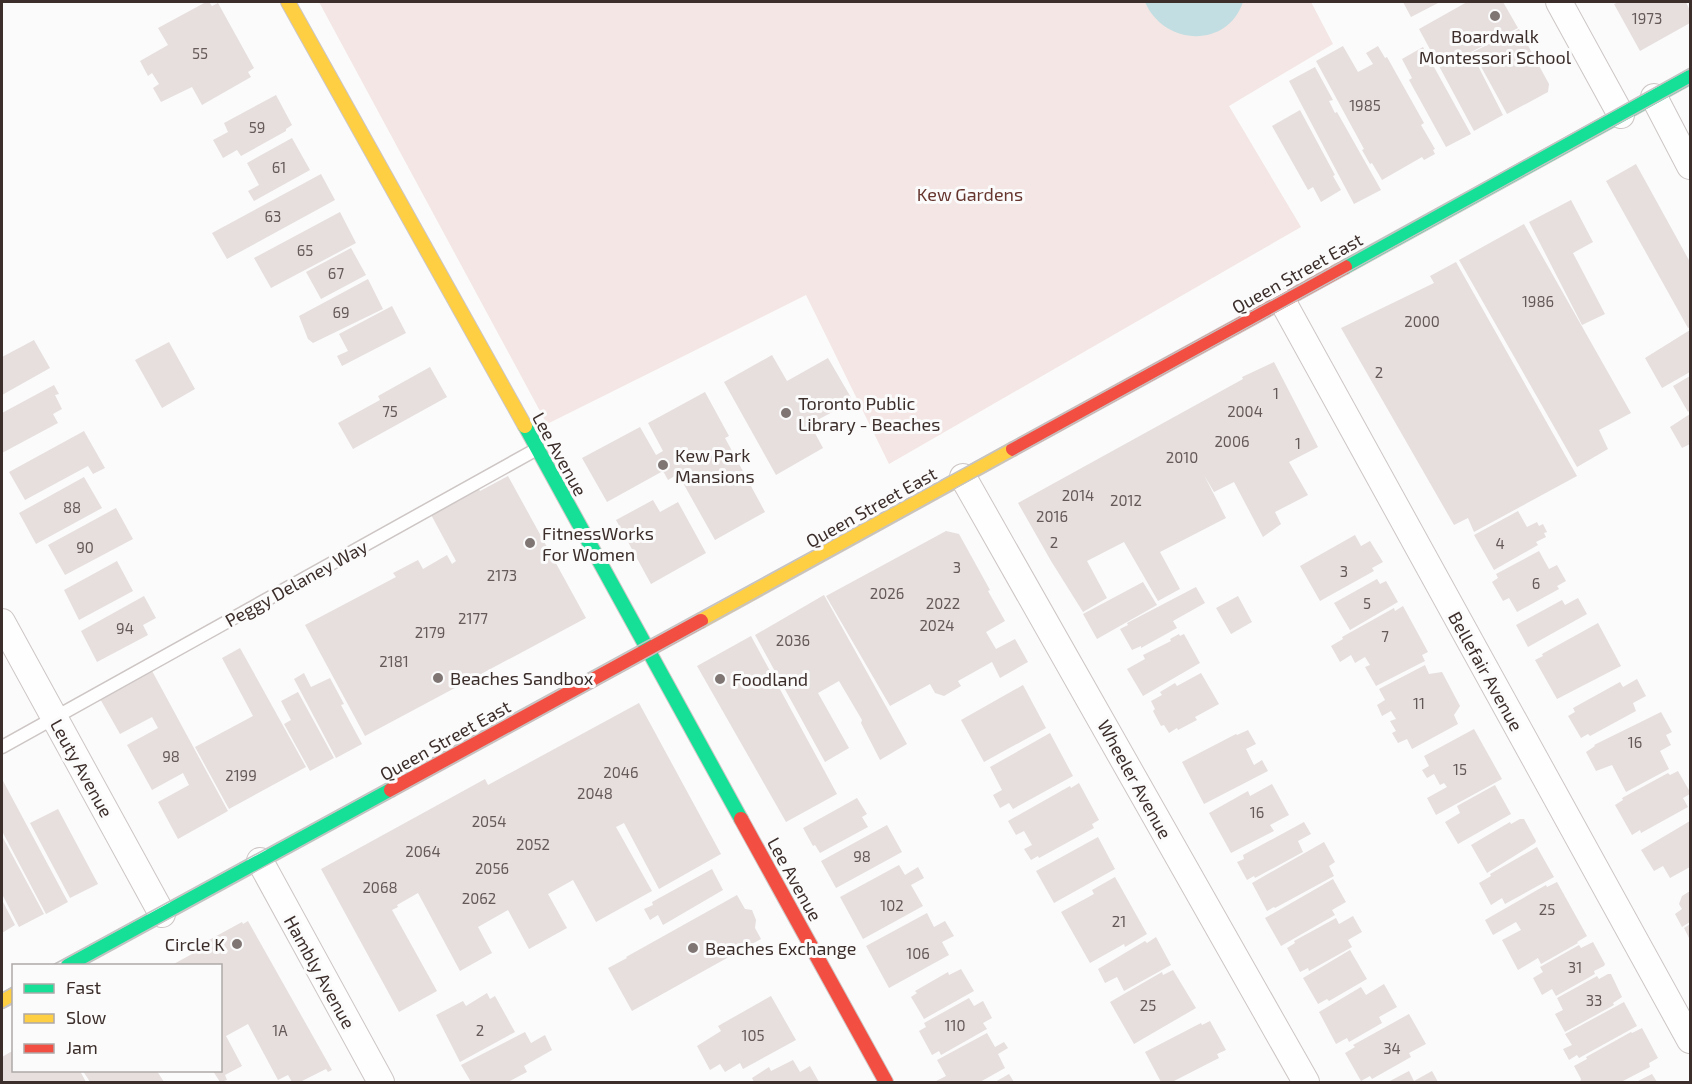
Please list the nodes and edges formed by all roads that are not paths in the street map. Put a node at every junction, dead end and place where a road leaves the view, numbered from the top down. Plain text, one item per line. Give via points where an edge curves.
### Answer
1 (288, 2) edge
2 (1559, 2) edge
3 (1690, 77) edge
4 (1654, 97) junction
5 (1621, 115) junction
6 (1690, 166) edge
7 (1283, 302) junction
8 (538, 449) junction
9 (963, 477) junction
10 (2, 622) edge
11 (648, 650) junction
12 (54, 718) junction
13 (2, 747) edge
14 (260, 861) junction
15 (162, 914) junction
16 (72, 964) edge
17 (1690, 1040) edge
18 (381, 1083) edge
19 (886, 1083) edge
20 (1306, 1083) edge

1 - 8 main road, Lee Avenue
2 - 5 street
3 - 4 main road, Queen Street East
4 - 5 main road, Queen Street East
4 - 6 street
5 - 7 main road, Queen Street East
7 - 9 main road, Queen Street East
7 - 17 street, Bellefair Avenue
8 - 11 main road, Lee Avenue
8 - 12 lane, Peggy Delaney Way
9 - 11 main road, Queen Street East
9 - 20 street, Wheeler Avenue
10 - 12 street, Leuty Avenue
11 - 14 main road, Queen Street East
11 - 19 main road, Lee Avenue
12 - 13 lane, Peggy Delaney Way
12 - 15 street, Leuty Avenue
14 - 15 main road, Queen Street East
14 - 18 street, Hambly Avenue
15 - 16 main road, Queen Street East

